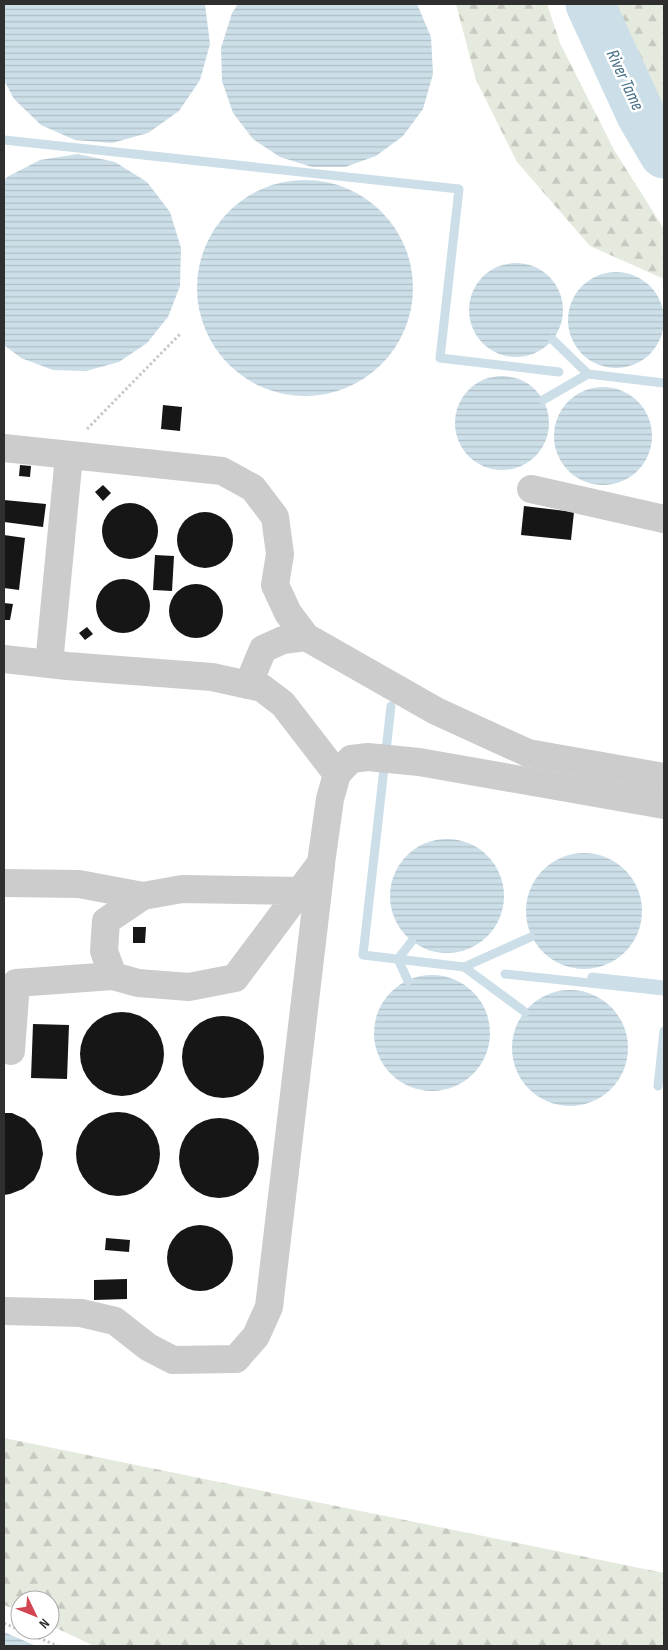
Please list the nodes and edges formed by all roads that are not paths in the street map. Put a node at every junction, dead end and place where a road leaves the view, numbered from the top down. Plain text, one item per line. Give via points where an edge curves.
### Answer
1 (4, 448) edge
2 (69, 456) junction
3 (531, 489) dead end
4 (664, 519) edge
5 (306, 637) junction
6 (4, 659) edge
7 (49, 664) junction
8 (248, 685) junction
9 (337, 774) junction
10 (664, 776) edge
11 (664, 805) edge
12 (321, 863) junction
13 (4, 882) edge
14 (300, 891) junction
15 (144, 896) junction
16 (113, 976) junction
17 (11, 1051) dead end
18 (4, 1311) edge

1 - 2 lane
2 - 5 lane via 222,471 253,488 275,517 280,554 275,585 288,613
2 - 7 lane
3 - 4 lane
5 - 8 lane via 283,640 263,649
5 - 10 lane via 436,710 528,753
6 - 7 lane
7 - 8 lane via 212,677
8 - 9 lane via 262,688 283,704
9 - 11 lane via 351,759 368,757 419,762
9 - 12 lane
12 - 14 lane
12 - 18 lane via 269,1307 256,1336 236,1359 173,1360 115,1321 81,1313
13 - 15 lane via 79,884
14 - 15 lane via 182,889
14 - 16 lane via 235,978 190,987 138,983
15 - 16 lane via 106,921 104,952
16 - 17 lane via 16,983

